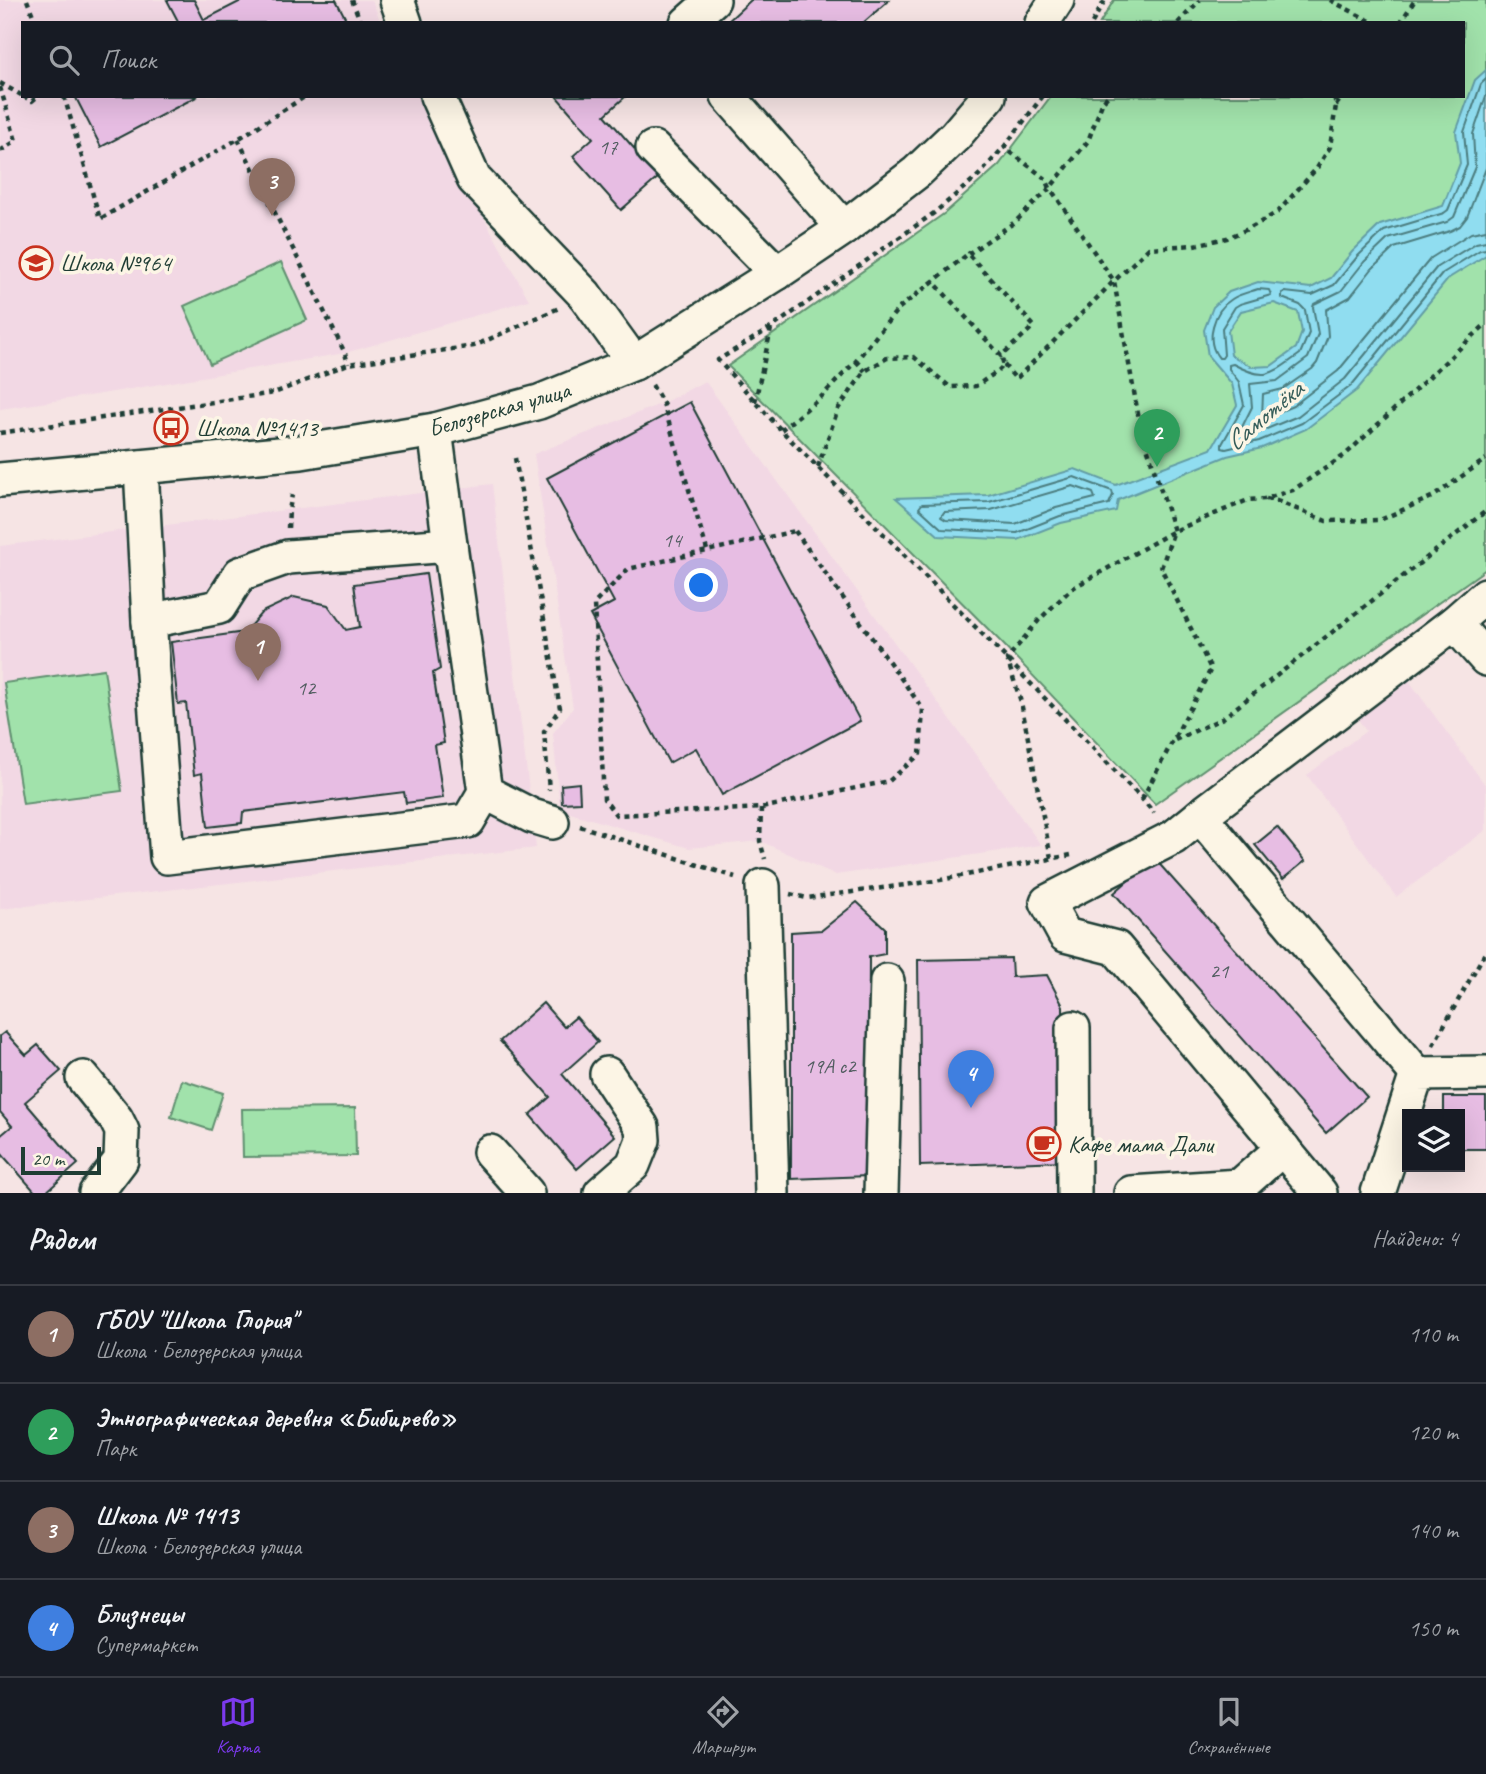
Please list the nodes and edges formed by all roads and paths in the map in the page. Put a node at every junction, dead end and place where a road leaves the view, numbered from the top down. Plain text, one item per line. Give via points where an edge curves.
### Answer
1 (27, 0) edge
2 (352, 0) edge
3 (397, 0) edge
4 (713, 0) edge
5 (1057, 0) edge
6 (1105, 0) edge
7 (1200, 0) edge
8 (1330, 0) edge
9 (1415, 0) edge
10 (35, 21) edge
11 (360, 21) edge
12 (404, 21) edge
13 (689, 21) edge
14 (1043, 21) edge
15 (1092, 21) edge
16 (1180, 21) edge
17 (1370, 21) edge
18 (1401, 21) edge
19 (0, 85) edge
20 (21, 95) edge
21 (65, 98) edge
22 (303, 98) edge
23 (438, 98) edge
24 (730, 98) edge
25 (987, 98) edge
26 (1041, 98) edge
27 (1106, 98) edge
28 (1334, 98) edge
29 (1342, 98) edge
30 (1336, 106) junction
31 (237, 139) junction
32 (1004, 147) junction
33 (653, 148) dead end
34 (0, 150) edge
35 (1050, 188) junction
36 (844, 228) junction
37 (968, 254) junction
38 (777, 273) junction
39 (932, 280) junction
40 (1114, 281) junction
41 (586, 295) junction
42 (1486, 324) edge
43 (771, 328) junction
44 (1001, 356) junction
45 (856, 361) junction
46 (634, 363) junction
47 (348, 364) junction
48 (1004, 365) junction
49 (865, 372) junction
50 (755, 402) junction
51 (435, 430) junction
52 (781, 430) junction
53 (0, 433) edge
54 (515, 458) dead end
55 (1486, 459) edge
56 (141, 467) junction
57 (818, 467) junction
58 (0, 480) edge
59 (1264, 499) junction
60 (1486, 512) edge
61 (1174, 531) junction
62 (450, 545) junction
63 (706, 550) junction
64 (1486, 595) edge
65 (149, 621) junction
66 (1454, 623) junction
67 (1007, 659) junction
68 (1486, 659) edge
69 (1174, 741) junction
70 (485, 792) junction
71 (1142, 799) junction
72 (761, 808) junction
73 (1200, 816) junction
74 (552, 822) junction
75 (1174, 837) junction
76 (1078, 854) dead end
77 (1051, 858) junction
78 (769, 888) junction
79 (1486, 951) edge
80 (887, 981) dead end
81 (1073, 1028) dead end
82 (1486, 1073) edge
83 (607, 1074) dead end
84 (1417, 1074) junction
85 (83, 1078) dead end
86 (1283, 1149) junction
87 (490, 1152) dead end
88 (96, 1193) edge
89 (527, 1193) edge
90 (601, 1193) edge
91 (772, 1193) edge
92 (881, 1193) edge
93 (1074, 1193) edge
94 (1131, 1193) edge
95 (1320, 1193) edge
96 (1378, 1193) edge

1 - 10 path
2 - 11 path
3 - 12 street
4 - 13 street
5 - 14 street
6 - 15 path
7 - 16 path
8 - 17 path
9 - 18 path
19 - 20 path
19 - 34 path via 16,141
21 - 31 path via 100,219
22 - 31 path
23 - 41 street via 474,179
24 - 36 street
25 - 36 street, Белозерская улица via 918,172
26 - 32 path
27 - 35 path via 1088,141
28 - 30 path
29 - 30 path
30 - 40 path via 1329,147 1317,168 1278,212 1227,238 1149,248
31 - 47 path
32 - 35 path via 1046,179
32 - 43 path via 934,213
33 - 38 street
35 - 37 path via 1015,222
35 - 40 path
36 - 38 street, Белозерская улица
37 - 39 path
37 - 44 path via 1034,326
38 - 46 street, Белозерская улица
39 - 44 path
39 - 45 path via 898,309
40 - 48 path via 1016,379
40 - 61 path via 1140,425
41 - 46 street
41 - 47 path via 474,346
42 - 59 path via 1345,455 1293,490
43 - 50 path
43 - 50 path via 718,360
44 - 48 path
45 - 49 path
45 - 52 path
46 - 51 street, Белозерская улица via 539,402
46 - 63 path via 663,403
47 - 53 path via 274,393
48 - 49 path via 976,386 950,387 914,357 887,358
49 - 57 path via 838,410
50 - 52 path
51 - 56 street, Белозерская улица via 301,452
51 - 62 street
52 - 57 path
54 - 74 path via 560,708 544,732
55 - 59 path via 1434,496 1380,520 1326,521
56 - 58 street, Белозерская улица
56 - 65 street
57 - 67 path
59 - 61 path via 1248,500
60 - 69 path via 1223,718
61 - 67 path via 1071,589
61 - 69 path via 1161,568 1211,668
62 - 65 street via 288,557 240,574 219,607
62 - 70 street
63 - 72 path via 628,569 594,604 604,799 616,815
63 - 72 path via 795,531 923,709 920,754 889,781
64 - 66 street
65 - 70 street via 167,857 468,821
66 - 68 street
66 - 73 street
67 - 71 path
67 - 77 path via 1021,702
69 - 71 path
70 - 74 street
71 - 75 path
72 - 78 path via 760,841
73 - 75 street
73 - 84 street
74 - 78 path via 577,825
75 - 86 street via 1047,902 1065,936 1116,948
76 - 77 path
77 - 78 path via 935,881 807,898
78 - 91 street
79 - 84 path
80 - 92 street
81 - 93 street
82 - 84 street
83 - 90 street via 642,1127 643,1140 633,1165
84 - 96 street
85 - 88 street via 122,1131 121,1160
86 - 94 street via 1240,1186
86 - 95 street
87 - 89 street

